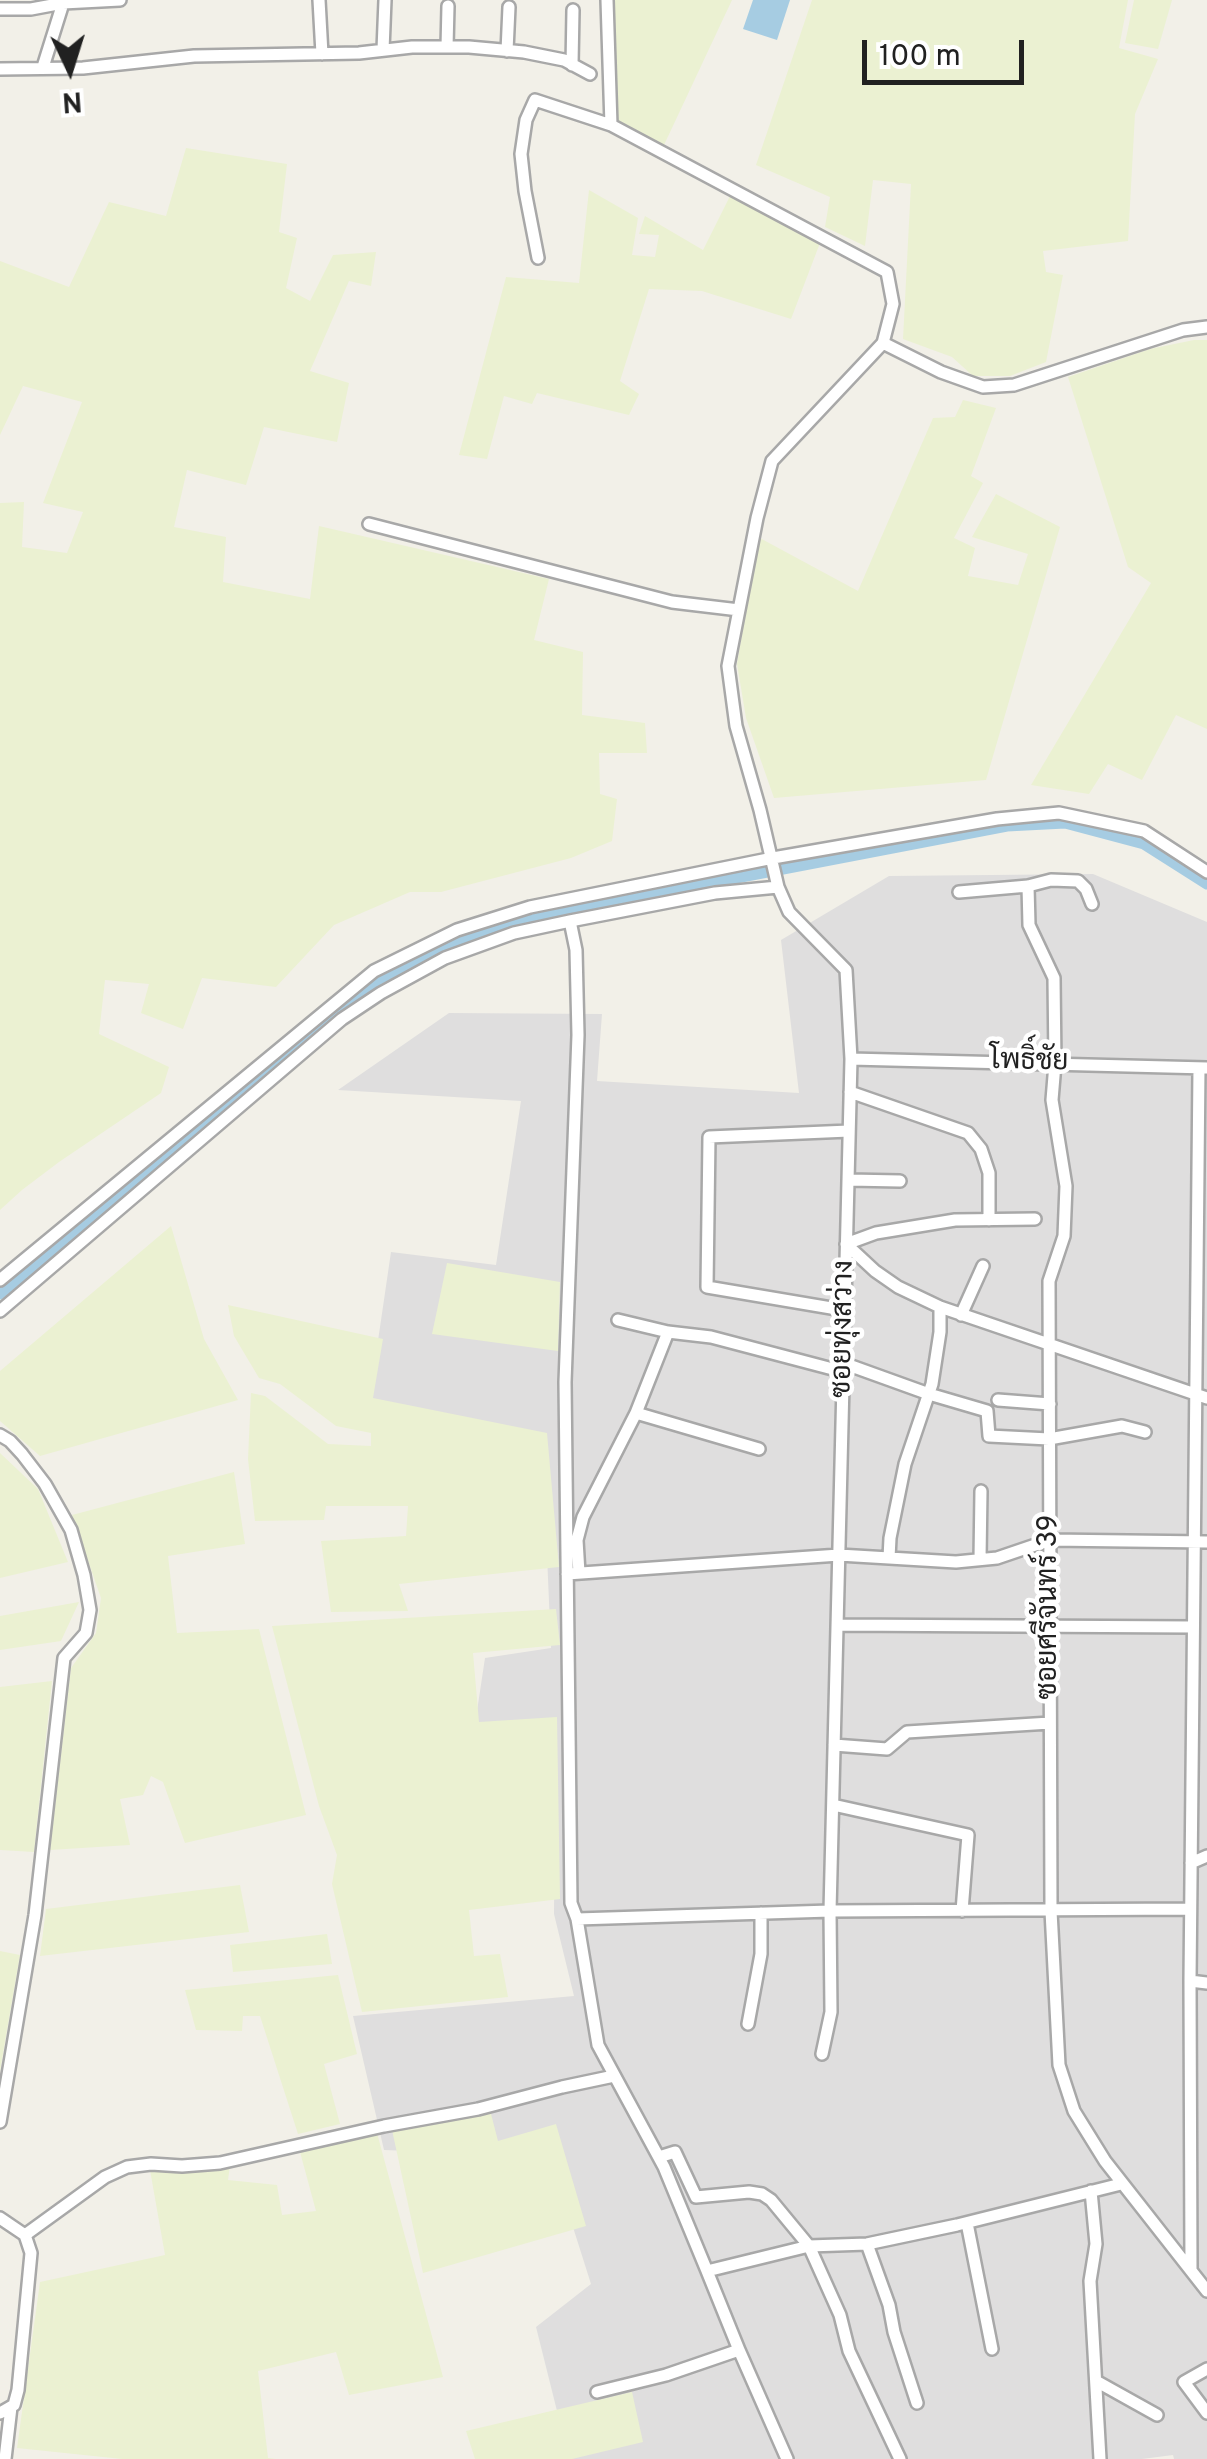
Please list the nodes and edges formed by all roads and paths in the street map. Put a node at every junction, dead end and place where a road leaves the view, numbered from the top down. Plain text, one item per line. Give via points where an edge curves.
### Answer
1 (120, 0) edge
2 (319, 0) edge
3 (385, 0) edge
4 (608, 0) edge
5 (63, 2) edge
6 (448, 6) dead end
7 (509, 7) dead end
8 (0, 8) edge
9 (573, 10) dead end
10 (447, 47) junction
11 (383, 50) junction
12 (507, 51) junction
13 (322, 54) junction
14 (572, 65) junction
15 (43, 68) junction
16 (0, 69) edge
17 (590, 74) dead end
18 (611, 125) junction
19 (538, 258) dead end
20 (1207, 327) edge
21 (883, 344) junction
22 (369, 524) dead end
23 (739, 610) junction
24 (776, 872) junction
25 (1207, 872) edge
26 (1028, 886) junction
27 (959, 892) dead end
28 (1092, 904) dead end
29 (570, 921) junction
30 (851, 1059) junction
31 (1054, 1064) junction
32 (1203, 1068) edge
33 (850, 1092) junction
34 (849, 1131) junction
35 (849, 1180) junction
36 (900, 1180) dead end
37 (1035, 1219) dead end
38 (990, 1220) junction
39 (846, 1244) junction
40 (983, 1266) dead end
41 (0, 1280) edge
42 (940, 1307) junction
43 (844, 1310) junction
44 (0, 1311) edge
45 (961, 1315) junction
46 (618, 1320) dead end
47 (668, 1332) junction
48 (1049, 1343) junction
49 (844, 1368) junction
50 (928, 1394) junction
51 (1201, 1397) edge
52 (998, 1400) dead end
53 (1050, 1404) junction
54 (636, 1413) junction
55 (1144, 1432) dead end
56 (0, 1436) edge
57 (1050, 1439) junction
58 (759, 1450) dead end
59 (980, 1491) dead end
60 (1050, 1540) junction
61 (1200, 1542) edge
62 (839, 1555) junction
63 (888, 1558) junction
64 (980, 1558) junction
65 (573, 1574) junction
66 (837, 1625) junction
67 (1050, 1626) junction
68 (1193, 1628) junction
69 (1050, 1722) junction
70 (834, 1745) junction
71 (833, 1805) junction
72 (1207, 1856) edge
73 (1191, 1864) junction
74 (1190, 1909) junction
75 (830, 1911) junction
76 (962, 1911) junction
77 (1050, 1911) junction
78 (761, 1913) junction
79 (576, 1919) junction
80 (1190, 1981) junction
81 (1207, 1983) edge
82 (748, 2024) dead end
83 (822, 2054) dead end
84 (614, 2076) junction
85 (0, 2122) edge
86 (659, 2157) junction
87 (1122, 2184) junction
88 (1092, 2191) junction
89 (0, 2218) edge
90 (967, 2223) junction
91 (25, 2236) junction
92 (867, 2244) junction
93 (809, 2246) junction
94 (1191, 2270) junction
95 (707, 2272) junction
96 (1207, 2291) edge
97 (992, 2349) dead end
98 (739, 2350) junction
99 (1207, 2369) edge
100 (1096, 2381) junction
101 (598, 2392) dead end
102 (917, 2404) dead end
103 (5, 2410) edge
104 (1207, 2412) edge
105 (1157, 2414) dead end
106 (5, 2459) edge
107 (787, 2459) edge
108 (900, 2459) edge
109 (1100, 2459) edge

1 - 5 street
2 - 13 street
3 - 11 street
4 - 18 street
5 - 8 street
5 - 15 street
6 - 10 street
7 - 12 street
9 - 14 street
10 - 11 street
10 - 12 street
11 - 13 street
12 - 14 street
13 - 15 street
14 - 17 street
15 - 16 street
18 - 19 street via 535,100 521,154
18 - 21 street via 887,272 894,304
20 - 21 street via 1014,385 983,387
21 - 23 street, ซอยทุ่งสว่าง via 772,461
22 - 23 street via 672,602
23 - 24 street, ซอยทุ่งสว่าง via 728,666 736,726
24 - 25 street via 997,820 1059,812 1144,830
24 - 29 street via 715,893
24 - 30 street, ซอยทุ่งสว่าง via 789,912 846,970
24 - 41 street via 530,907 457,930 374,971
26 - 27 street
26 - 28 street via 1078,882
26 - 31 street, ซอยศรีจันทร์ 39 via 1029,925 1054,978
29 - 44 street via 445,958 342,1019
29 - 65 street via 578,1035 565,1366
30 - 31 street, โพธิ์ชัย
30 - 33 street, ซอยทุ่งสว่าง
31 - 32 street, โพธิ์ชัย
31 - 48 street, ซอยศรีจันทร์ 39 via 1052,1100 1066,1186 1064,1236 1049,1281
32 - 51 street
33 - 34 street, ซอยทุ่งสว่าง
33 - 38 street via 968,1134 990,1173
34 - 35 street, ซอยทุ่งสว่าง
34 - 43 street via 709,1137 707,1288
35 - 36 street
35 - 39 street, ซอยทุ่งสว่าง
37 - 38 street
38 - 39 street via 910,1226
39 - 42 street via 898,1287
39 - 43 street, ซอยทุ่งสว่าง
40 - 45 street
42 - 45 street
42 - 50 street
43 - 49 street, ซอยทุ่งสว่าง
45 - 48 street
46 - 47 street
47 - 49 street
47 - 54 street
48 - 51 street
48 - 53 street, ซอยศรีจันทร์ 39
49 - 50 street
49 - 62 street, ซอยทุ่งสว่าง
50 - 57 street via 987,1410 990,1436
50 - 63 street via 904,1464
51 - 61 street
52 - 53 street
53 - 57 street, ซอยศรีจันทร์ 39
54 - 58 street
54 - 65 street via 583,1517
55 - 57 street via 1122,1426
56 - 85 street via 46,1484 70,1530 90,1610 86,1632 64,1658 35,1915
57 - 60 street, ซอยศรีจันทร์ 39
59 - 64 street
60 - 61 street
60 - 64 street
60 - 67 street, ซอยศรีจันทร์ 39
61 - 68 street
62 - 63 street
62 - 65 street
62 - 66 street, ซอยทุ่งสว่าง
63 - 64 street
65 - 79 street
66 - 67 street
66 - 70 street, ซอยทุ่งสว่าง
67 - 68 street
67 - 69 street, ซอยศรีจันทร์ 39
68 - 73 street
69 - 70 street via 908,1732 887,1749
69 - 77 street, ซอยศรีจันทร์ 39
70 - 71 street, ซอยทุ่งสว่าง
71 - 75 street, ซอยทุ่งสว่าง
71 - 76 street via 968,1834
72 - 73 street
73 - 74 street
74 - 77 street
74 - 80 street
75 - 76 street
75 - 78 street
75 - 83 street, ซอยทุ่งสว่าง via 831,2012
76 - 77 street
77 - 87 street, ซอยศรีจันทร์ 39 via 1058,2065 1074,2111
78 - 79 street
78 - 82 street
79 - 84 street via 598,2045
80 - 81 street
80 - 94 street
84 - 86 street
84 - 91 street via 220,2163 127,2167
86 - 93 street via 675,2152 696,2197 762,2194
86 - 95 street
87 - 88 street
87 - 94 street, ซอยศรีจันทร์ 39
88 - 90 street
88 - 100 street
89 - 91 street
90 - 92 street
90 - 97 street
91 - 103 street via 32,2254 18,2390
92 - 93 street
92 - 102 street
93 - 95 street
93 - 108 street
94 - 96 street, ซอยศรีจันทร์ 39
95 - 98 street
98 - 101 street
98 - 107 street
99 - 104 street via 1184,2382
100 - 105 street
100 - 109 street
103 - 106 street

